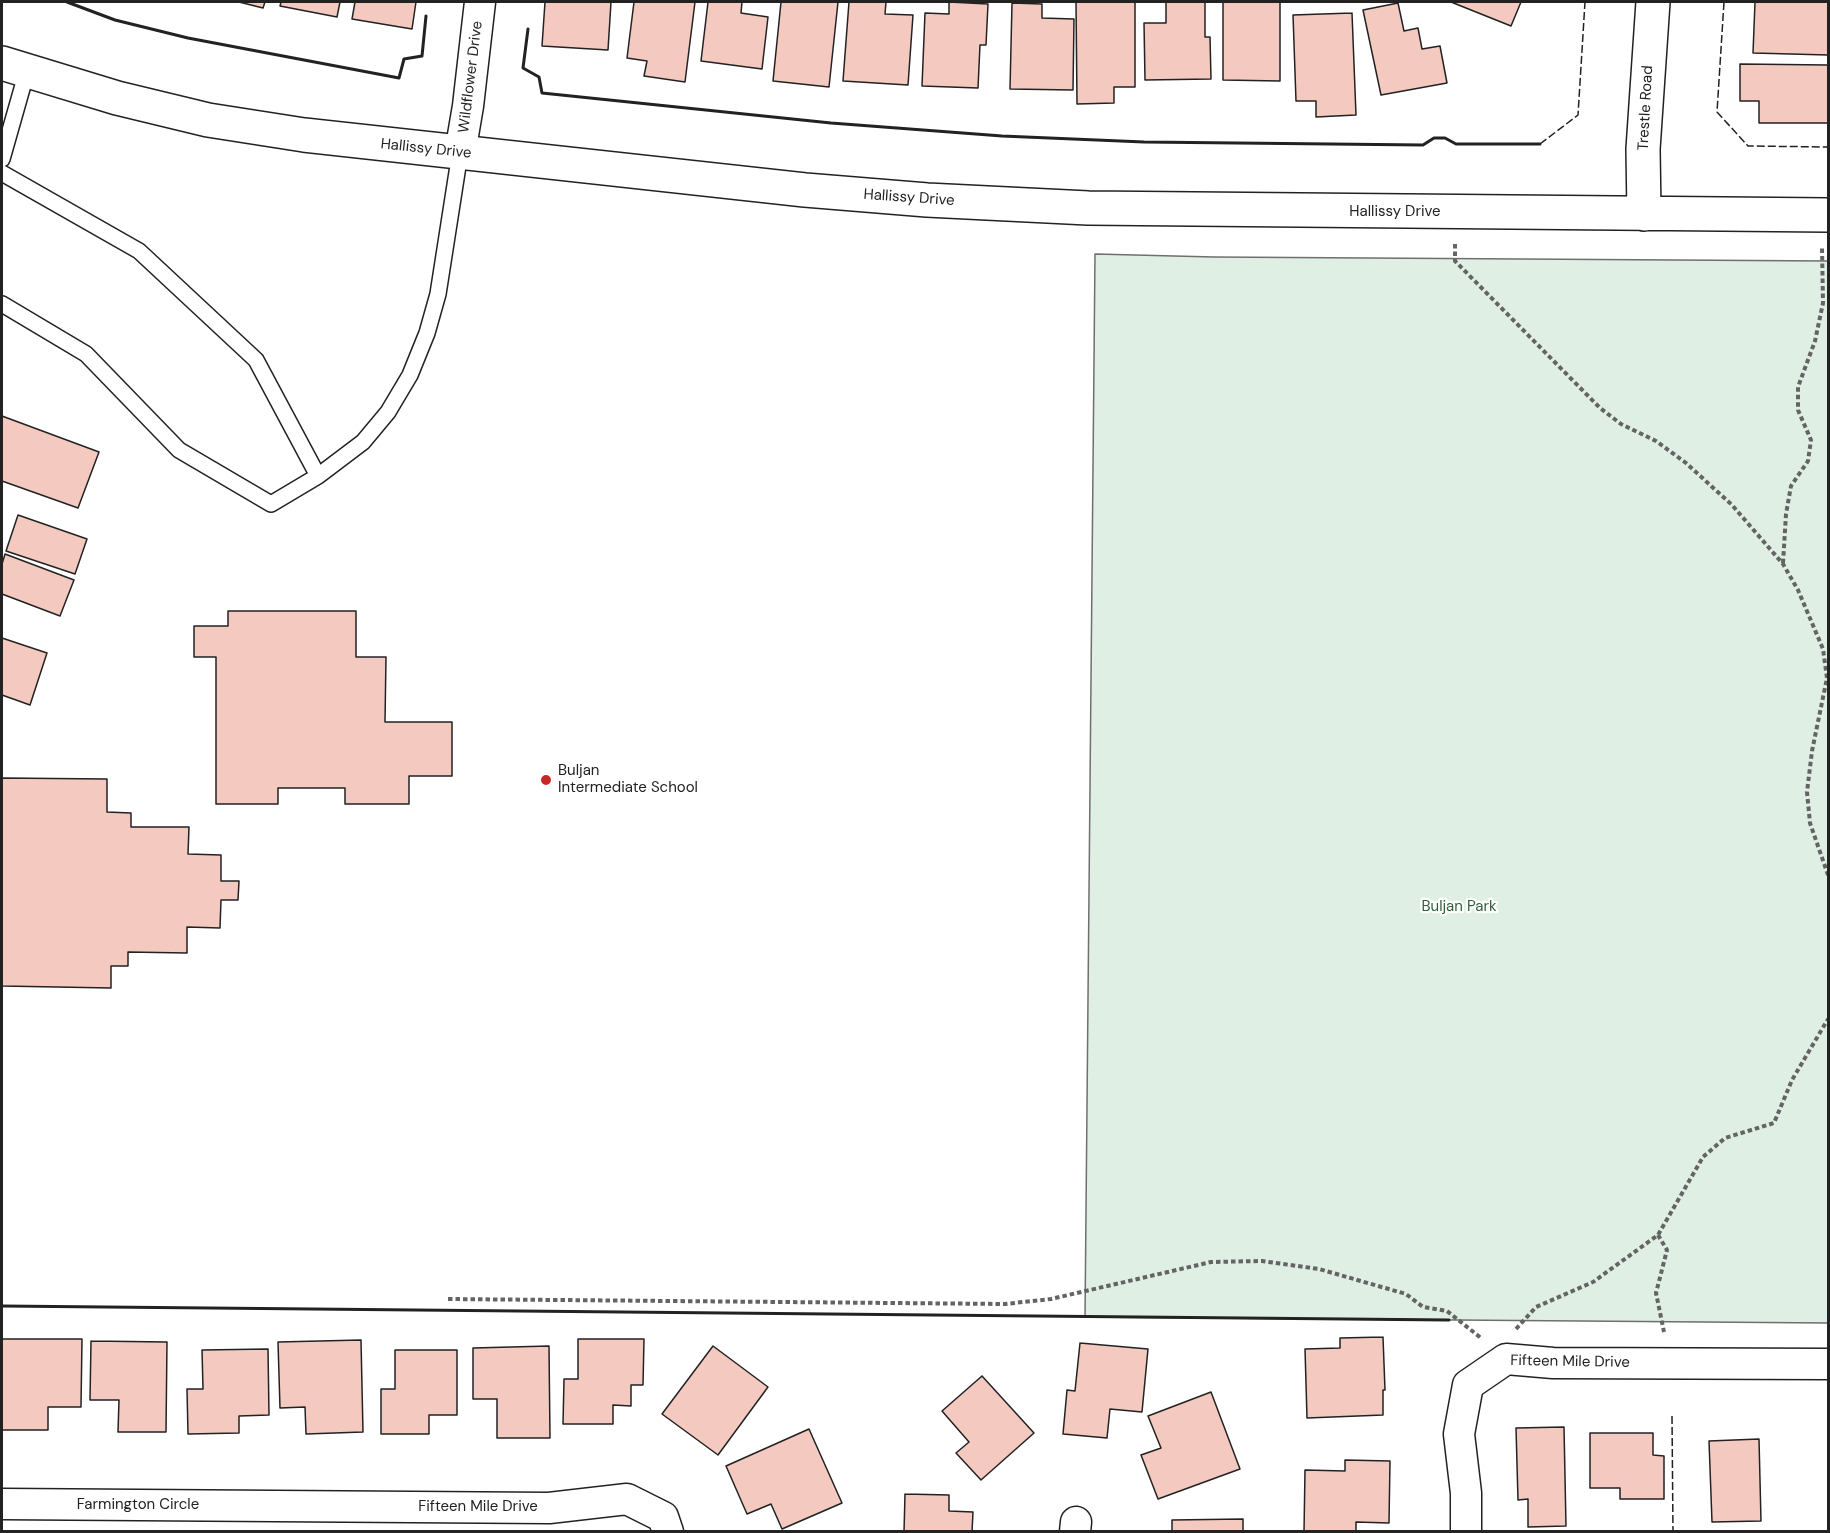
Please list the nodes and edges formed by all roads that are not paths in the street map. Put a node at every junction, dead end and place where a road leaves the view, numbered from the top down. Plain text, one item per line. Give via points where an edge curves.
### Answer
1 (480, 2) edge
2 (1653, 2) edge
3 (14, 67) edge
4 (460, 153) junction
5 (2, 159) edge
6 (2, 173) edge
7 (1644, 214) junction
8 (1825, 215) edge
9 (2, 304) edge
10 (318, 476) junction
11 (1828, 1364) edge
12 (1828, 1372) edge
13 (2, 1504) edge
14 (273, 1519) edge
15 (668, 1532) edge
16 (1466, 1532) edge

1 - 4 street, Wildflower Drive
2 - 7 street, Trestle Road via 1644,139
3 - 4 street, Hallissy Drive via 208,120
3 - 5 lane
4 - 7 street, Hallissy Drive via 927,200 1088,208
4 - 10 lane via 438,294 410,375 388,412 363,442
6 - 10 lane via 139,251 256,360
7 - 8 street, Hallissy Drive
9 - 10 lane via 86,354 179,450 271,504
11 - 12 street
11 - 16 street, Fifteen Mile Drive via 1554,1363 1506,1359 1468,1385 1459,1434
13 - 14 street, Farmington Circle
14 - 15 street, Fifteen Mile Drive via 549,1508 627,1499 663,1517

